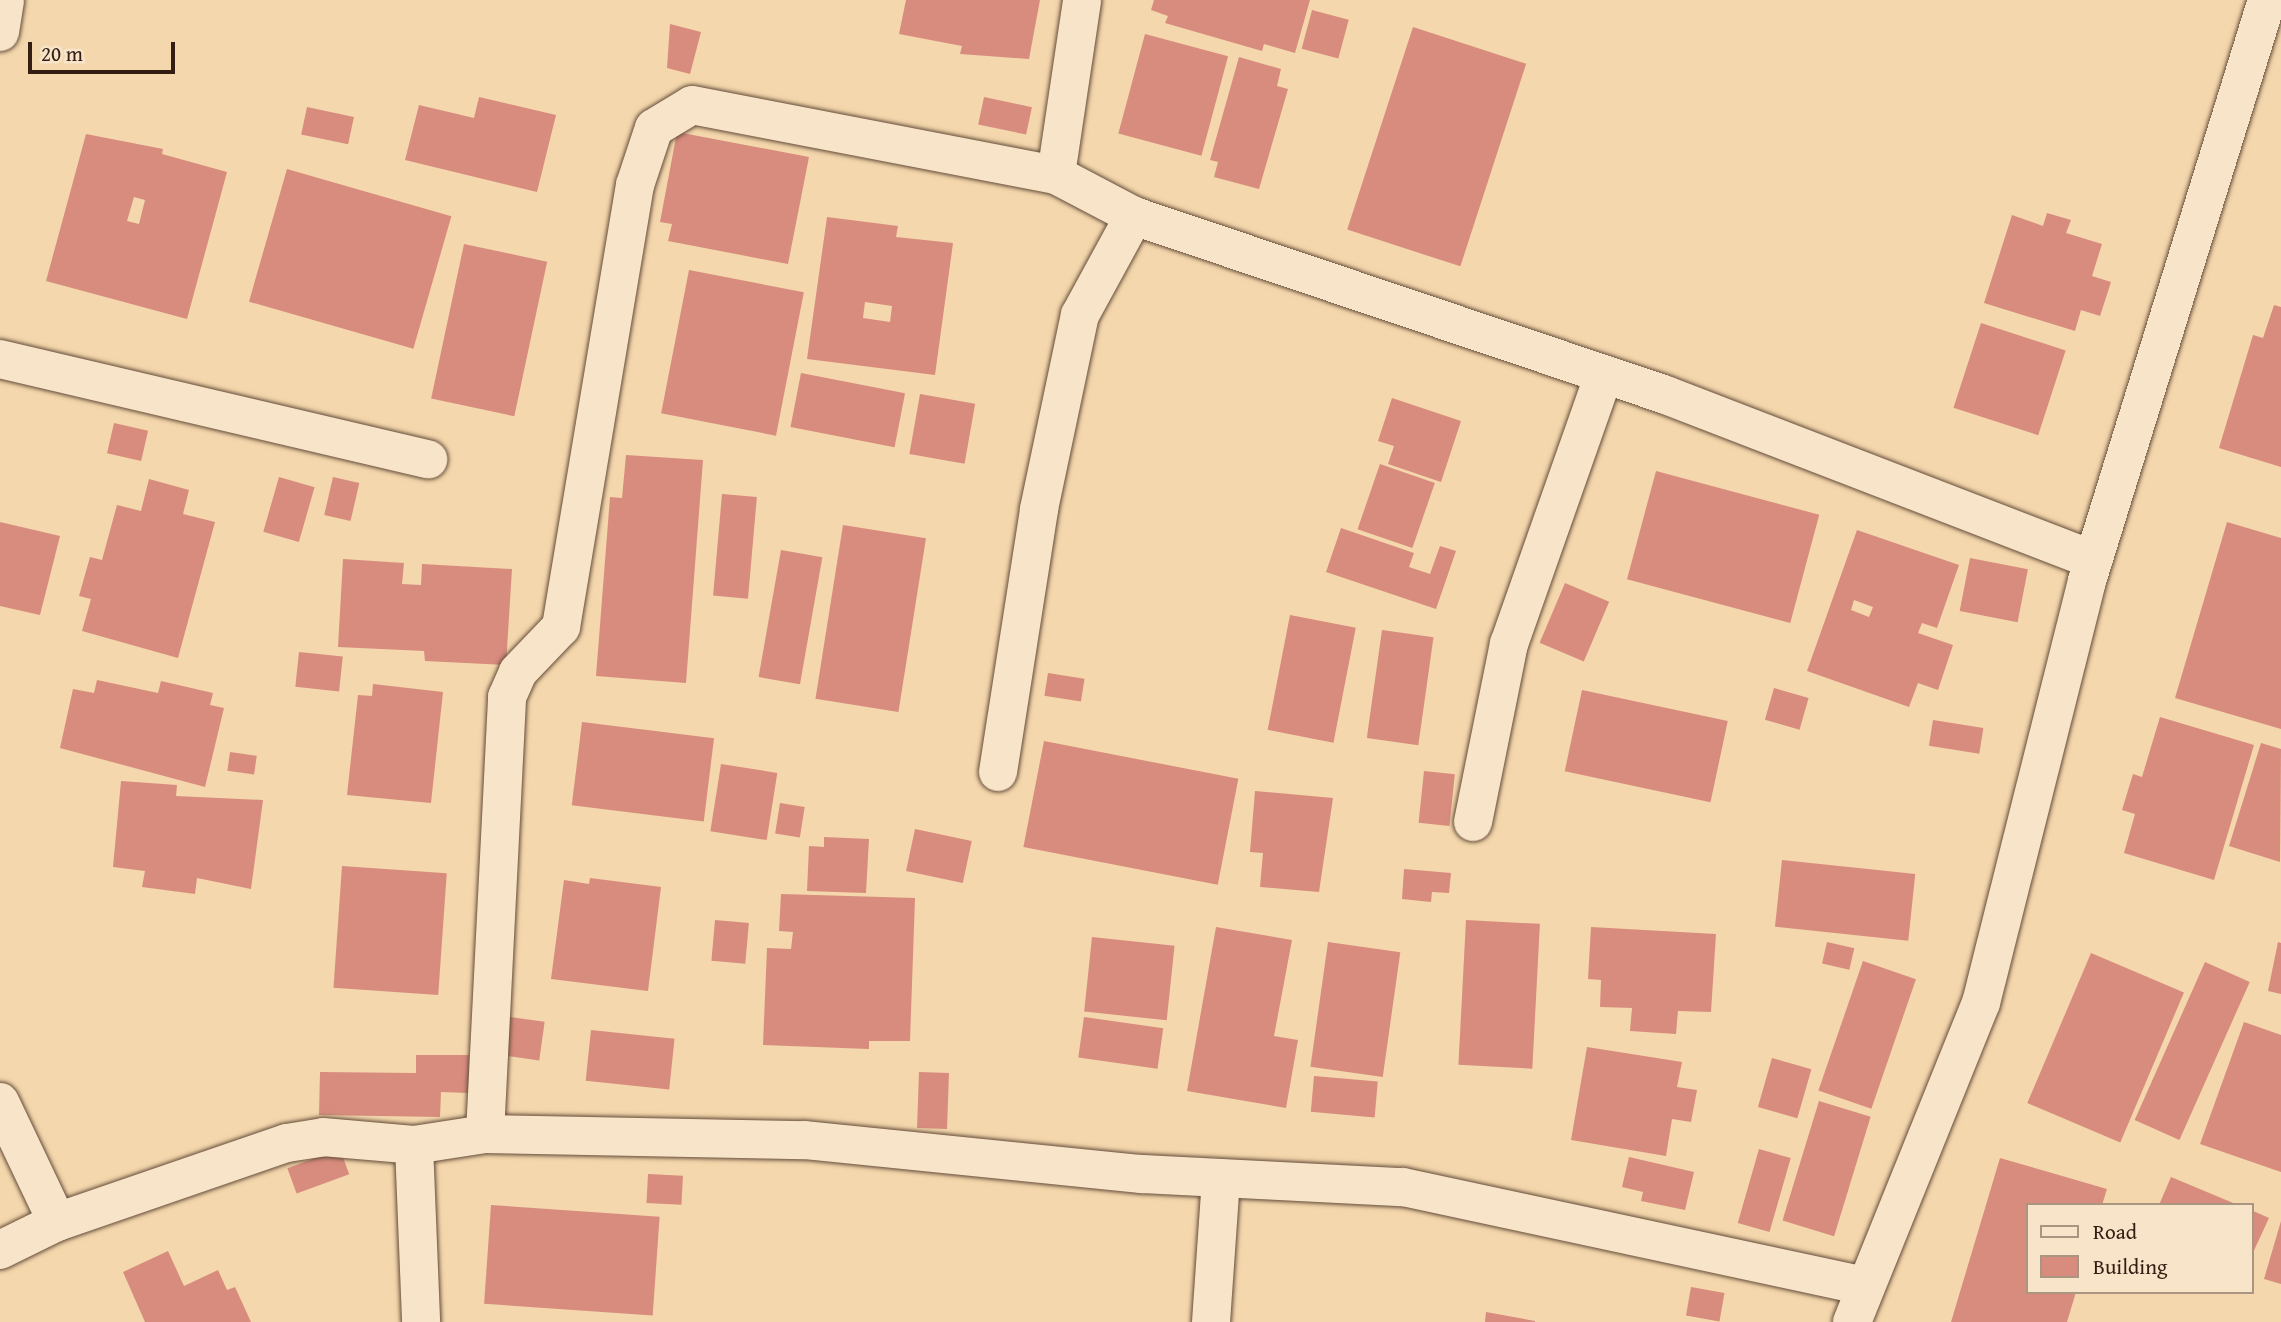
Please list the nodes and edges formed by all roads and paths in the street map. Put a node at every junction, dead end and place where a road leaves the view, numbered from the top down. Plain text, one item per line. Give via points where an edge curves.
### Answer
1 (5, 0) edge
2 (1082, 0) edge
3 (2267, 0) edge
4 (0, 32) edge
5 (1056, 176) junction
6 (1134, 216) junction
7 (0, 359) edge
8 (1604, 374) junction
9 (428, 459) dead end
10 (2093, 560) junction
11 (998, 772) dead end
12 (1473, 822) dead end
13 (0, 1102) edge
14 (485, 1134) junction
15 (414, 1145) junction
16 (1221, 1178) junction
17 (57, 1222) junction
18 (0, 1250) edge
19 (1866, 1286) junction
20 (421, 1322) edge
21 (1211, 1322) edge
22 (1852, 1322) edge

1 - 4 street
2 - 5 street
3 - 10 street
5 - 6 street
5 - 14 street via 692,105 654,128 635,185 561,627 518,672 507,697
6 - 8 street
6 - 11 street via 1080,315 1039,509
7 - 9 street
8 - 10 street
8 - 12 street via 1509,644
10 - 19 street via 1981,1003
13 - 17 street
14 - 15 street
14 - 16 street via 805,1140
15 - 17 street via 323,1137 286,1143
15 - 20 street
16 - 19 street via 1403,1187
16 - 21 street
17 - 18 street
19 - 22 street

